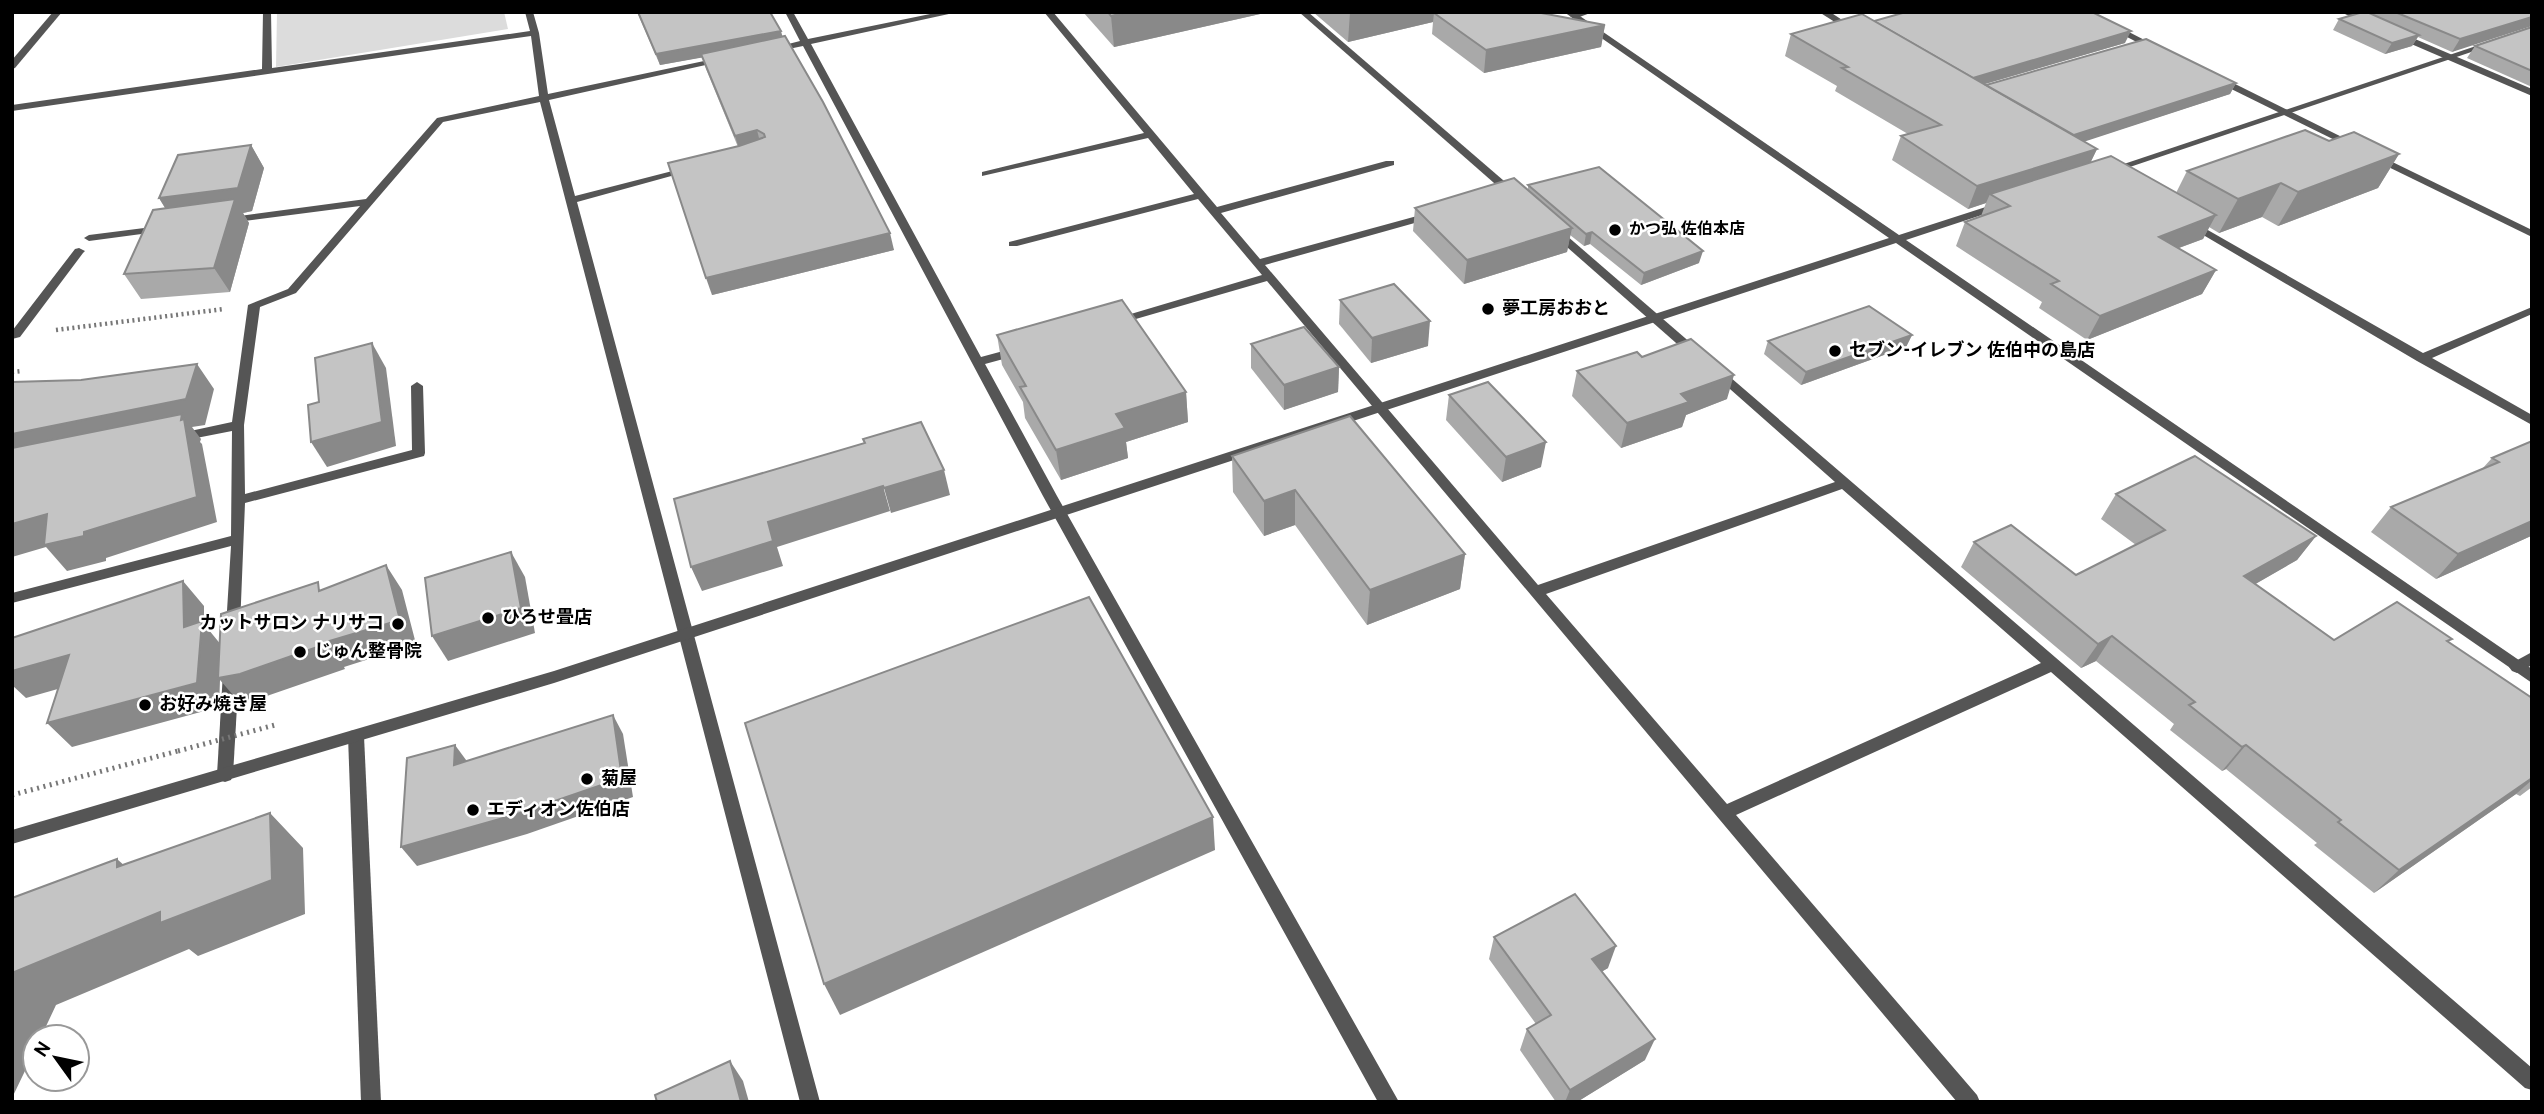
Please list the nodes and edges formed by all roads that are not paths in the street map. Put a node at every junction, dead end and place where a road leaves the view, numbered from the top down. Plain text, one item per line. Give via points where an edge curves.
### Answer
1 (58, 12) edge
2 (267, 12) edge
3 (529, 12) edge
4 (789, 12) edge
5 (954, 12) edge
6 (1048, 12) edge
7 (1303, 12) edge
8 (1589, 12) edge
9 (1823, 12) edge
10 (2083, 12) edge
11 (2345, 12) edge
12 (1571, 14) edge
13 (2381, 28) edge
14 (1867, 32) edge
15 (535, 33) junction
16 (2393, 33) edge
17 (806, 42) junction
18 (2497, 42) edge
19 (2145, 43) junction
20 (2132, 46) edge
21 (766, 51) edge
22 (2169, 54) edge
23 (740, 57) edge
24 (2450, 57) junction
25 (12, 66) edge
26 (267, 71) junction
27 (2204, 72) edge
28 (2532, 93) edge
29 (544, 99) junction
30 (12, 108) edge
31 (2284, 111) junction
32 (1150, 135) junction
33 (1390, 163) dead end
34 (698, 168) edge
35 (986, 174) dead end
36 (2119, 181) edge
37 (1201, 195) junction
38 (1510, 197) edge
39 (571, 200) junction
40 (369, 202) junction
41 (2011, 202) edge
42 (1215, 212) junction
43 (1444, 212) edge
44 (2177, 215) edge
45 (1541, 219) edge
46 (222, 221) edge
47 (169, 228) edge
48 (2532, 234) edge
49 (89, 238) dead end
50 (1895, 238) junction
51 (1013, 244) dead end
52 (79, 251) dead end
53 (1258, 263) junction
54 (1269, 277) junction
55 (2532, 310) edge
56 (1654, 317) junction
57 (1111, 323) edge
58 (14, 335) edge
59 (1031, 347) edge
60 (2421, 358) junction
61 (979, 362) junction
62 (417, 386) dead end
63 (1378, 407) junction
64 (2532, 421) edge
65 (238, 425) junction
66 (171, 439) edge
67 (1845, 483) junction
68 (238, 500) junction
69 (1059, 512) junction
70 (238, 539) junction
71 (1535, 592) junction
72 (12, 598) edge
73 (686, 634) junction
74 (233, 636) edge
75 (2532, 658) edge
76 (231, 664) edge
77 (2053, 664) junction
78 (2517, 667) junction
79 (2532, 677) edge
80 (356, 736) junction
81 (225, 775) junction
82 (1724, 813) junction
83 (12, 837) edge
84 (2532, 1082) edge
85 (371, 1102) edge
86 (810, 1102) edge
87 (1388, 1102) edge
88 (1970, 1102) edge

1 - 25 street
2 - 26 street
3 - 15 street
4 - 17 street
5 - 17 street
6 - 32 street
7 - 38 street
8 - 12 street
9 - 14 street via 1855,31
10 - 19 street
11 - 13 street
12 - 50 street
15 - 26 street
15 - 29 street
16 - 24 street
17 - 21 street
17 - 61 street
18 - 24 street
19 - 20 street
19 - 22 street
23 - 29 street
24 - 28 street
24 - 31 street
26 - 30 street
27 - 31 street
29 - 39 street
29 - 40 street via 440,120
31 - 36 street via 2097,172
31 - 48 street
32 - 35 street
32 - 37 street
33 - 42 street
34 - 39 street
37 - 42 street
37 - 51 street
39 - 73 street
40 - 46 street
40 - 65 street via 292,291 254,305
41 - 50 street
42 - 53 street
43 - 53 street
44 - 60 street
45 - 56 street
47 - 49 street
50 - 56 street
50 - 78 street
52 - 58 street
53 - 54 street
54 - 57 street
54 - 63 street
55 - 60 street
56 - 63 street
56 - 67 street
59 - 61 street
60 - 64 street
61 - 69 street
62 - 68 street via 419,453
63 - 69 street
63 - 71 street
65 - 66 street
65 - 68 street
67 - 71 street
67 - 77 street
68 - 70 street
69 - 73 street
69 - 87 street
70 - 72 street
70 - 74 street
71 - 82 street
73 - 80 street
73 - 86 street
75 - 78 street
76 - 81 street
77 - 82 street
77 - 84 street
78 - 79 street
80 - 81 street
80 - 85 street
81 - 83 street
82 - 88 street

